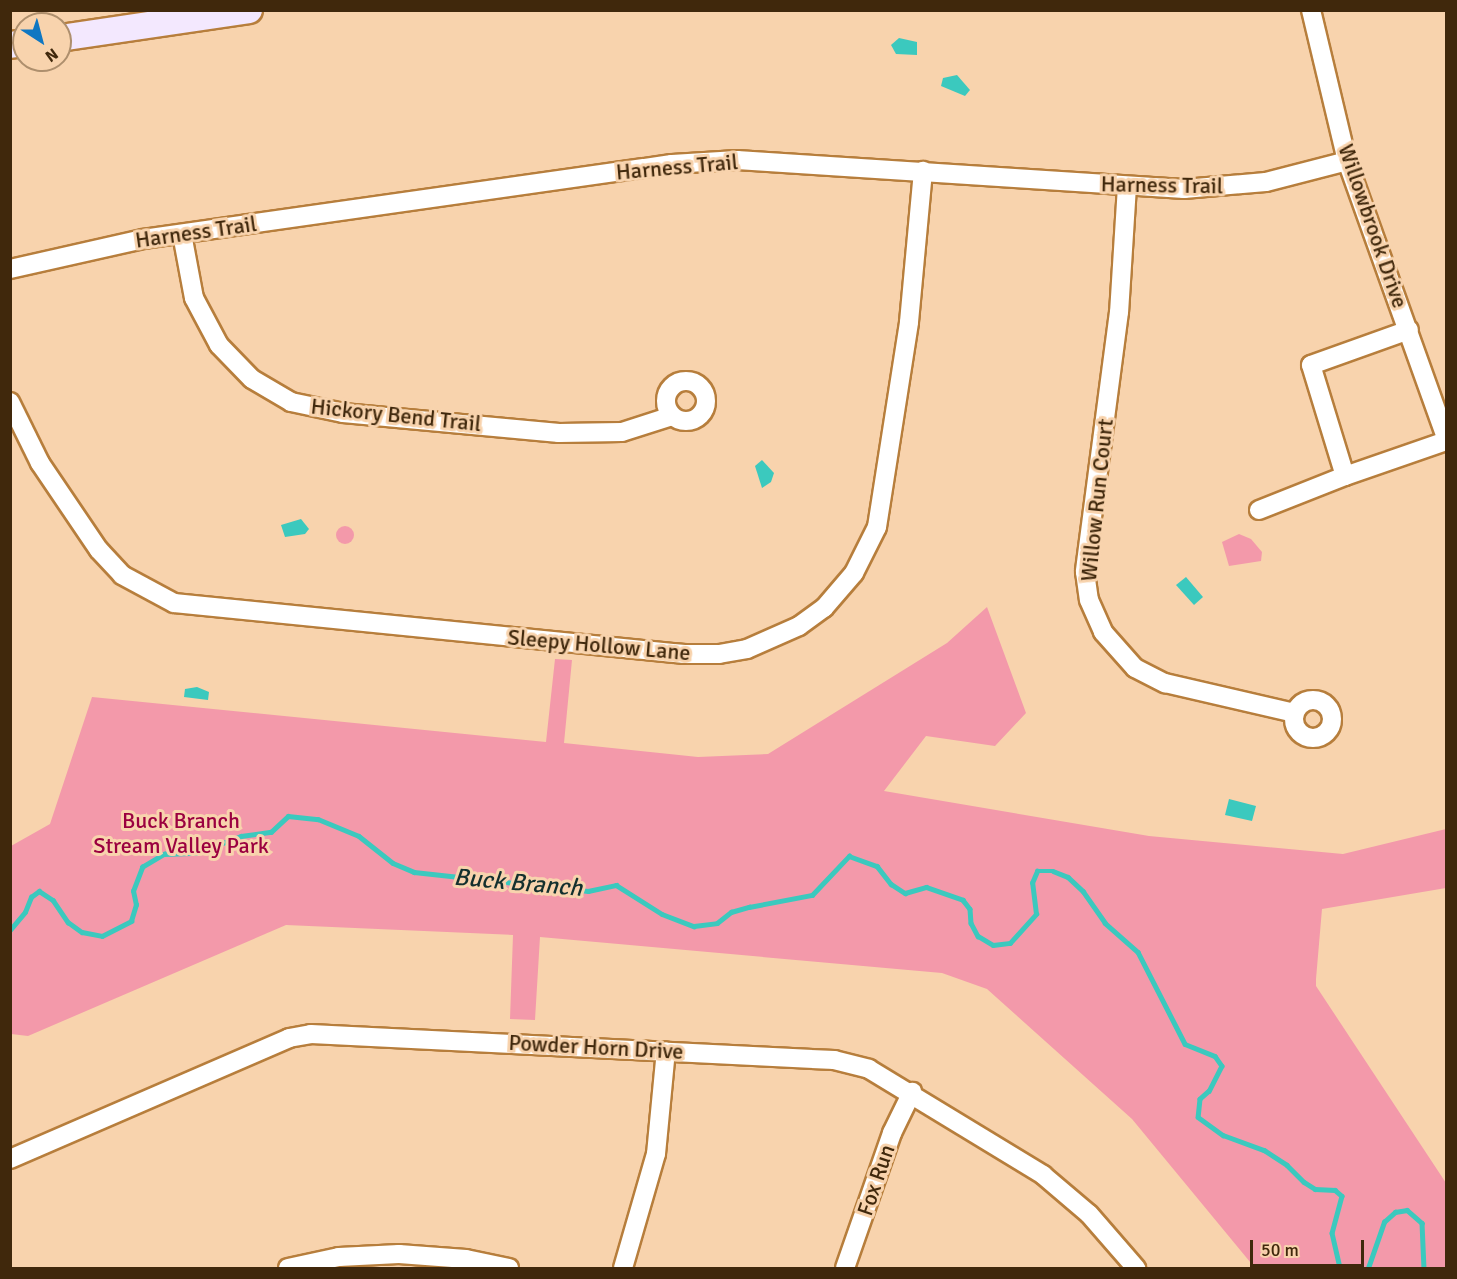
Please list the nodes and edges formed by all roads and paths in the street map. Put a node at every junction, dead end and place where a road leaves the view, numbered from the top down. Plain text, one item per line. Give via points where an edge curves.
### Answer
1 (249, 10) edge
2 (1311, 10) edge
3 (72, 36) edge
4 (1347, 161) junction
5 (923, 171) junction
6 (1127, 186) junction
7 (182, 234) junction
8 (10, 269) edge
9 (1409, 330) junction
10 (10, 402) edge
11 (672, 416) dead end
12 (1446, 440) edge
13 (1345, 476) junction
14 (1259, 510) dead end
15 (1294, 713) dead end
16 (666, 1051) junction
17 (912, 1092) junction
18 (10, 1159) edge
19 (288, 1269) edge
20 (509, 1269) edge
21 (623, 1269) edge
22 (844, 1269) edge
23 (1136, 1269) edge

1 - 3 street
2 - 4 street, Willowbrook Drive
4 - 6 street, Harness Trail via 1296,177 1228,187
4 - 9 street, Willowbrook Drive
5 - 6 street, Harness Trail
5 - 7 street, Harness Trail via 737,160 672,164
5 - 10 street, Sleepy Hollow Lane via 909,322 877,527 859,565 824,608 799,626 747,649 719,654 621,649 190,606 162,598 122,575 99,550 40,463
6 - 15 street, Willow Run Court via 1119,312 1085,572 1089,600 1102,632 1135,668 1165,683
7 - 8 street, Harness Trail via 96,248
7 - 11 street, Hickory Bend Trail via 194,298 219,345 252,379 291,402 343,413 559,433 622,432
9 - 12 street, Willowbrook Drive
9 - 13 street via 1311,365
12 - 13 street
13 - 14 street
16 - 17 street, Powder Horn Drive via 843,1062 869,1069
16 - 18 street, Powder Horn Drive via 311,1034 289,1038
16 - 21 street via 656,1154
17 - 22 street, Fox Run via 892,1133
17 - 23 street, Powder Horn Drive via 1043,1176 1089,1214
19 - 20 street via 339,1257 399,1254 466,1259

